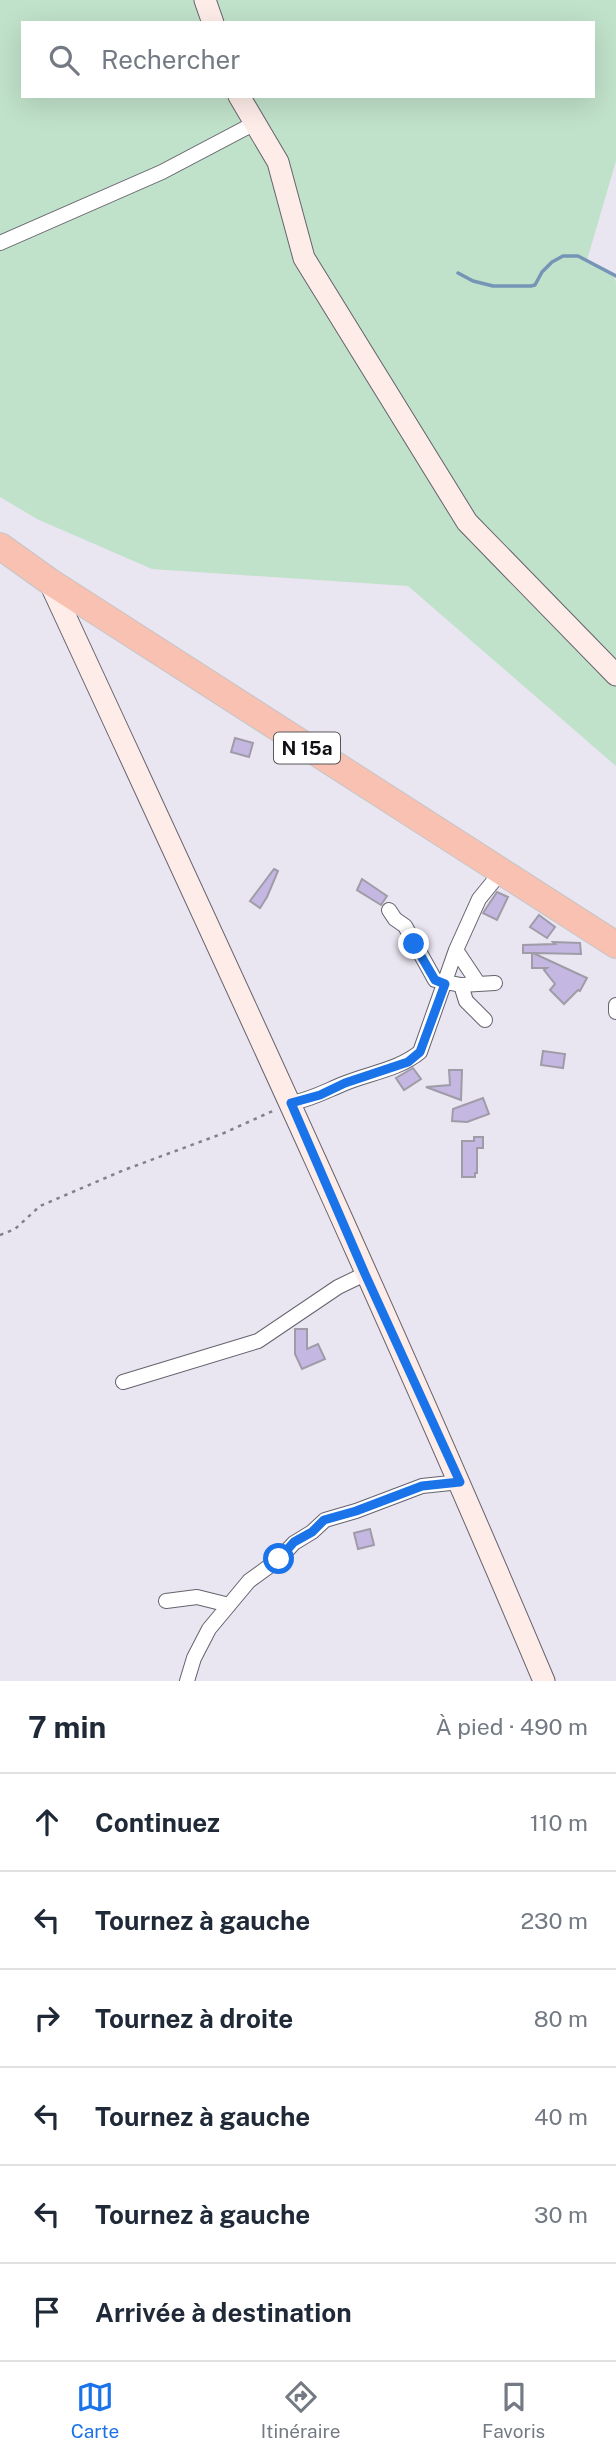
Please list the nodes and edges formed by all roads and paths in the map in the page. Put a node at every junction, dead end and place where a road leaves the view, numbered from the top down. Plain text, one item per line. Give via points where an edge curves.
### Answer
1 (205, 0) edge
2 (212, 21) edge
3 (240, 98) edge
4 (255, 123) junction
5 (0, 243) edge
6 (0, 546) edge
7 (49, 581) junction
8 (616, 675) edge
9 (501, 872) junction
10 (389, 910) dead end
11 (616, 945) edge
12 (456, 950) junction
13 (478, 983) junction
14 (495, 983) dead end
15 (445, 984) junction
16 (461, 985) junction
17 (616, 1005) edge
18 (616, 1012) edge
19 (485, 1020) dead end
20 (291, 1103) junction
21 (0, 1235) edge
22 (365, 1274) junction
23 (123, 1382) dead end
24 (460, 1482) junction
25 (166, 1601) dead end
26 (229, 1605) junction
27 (187, 1681) edge
28 (544, 1681) edge

1 - 2 street
3 - 4 street
4 - 5 street via 162,172
4 - 8 street via 278,162 304,258 467,522
6 - 7 highway, N 15a
7 - 9 highway, N 15a
7 - 20 street
9 - 11 highway, N 15a
9 - 12 street via 479,899
10 - 15 street via 405,926 435,980
12 - 13 street
12 - 15 street
13 - 14 street
13 - 16 street
15 - 16 street
15 - 20 street via 420,1052 408,1062
16 - 19 street via 466,1002
17 - 18 street
20 - 21 path via 40,1206
20 - 22 street
22 - 23 street via 258,1341
22 - 24 street
24 - 26 street via 422,1486 324,1520 249,1581
24 - 28 street
25 - 26 street via 197,1597
26 - 27 street via 209,1629

